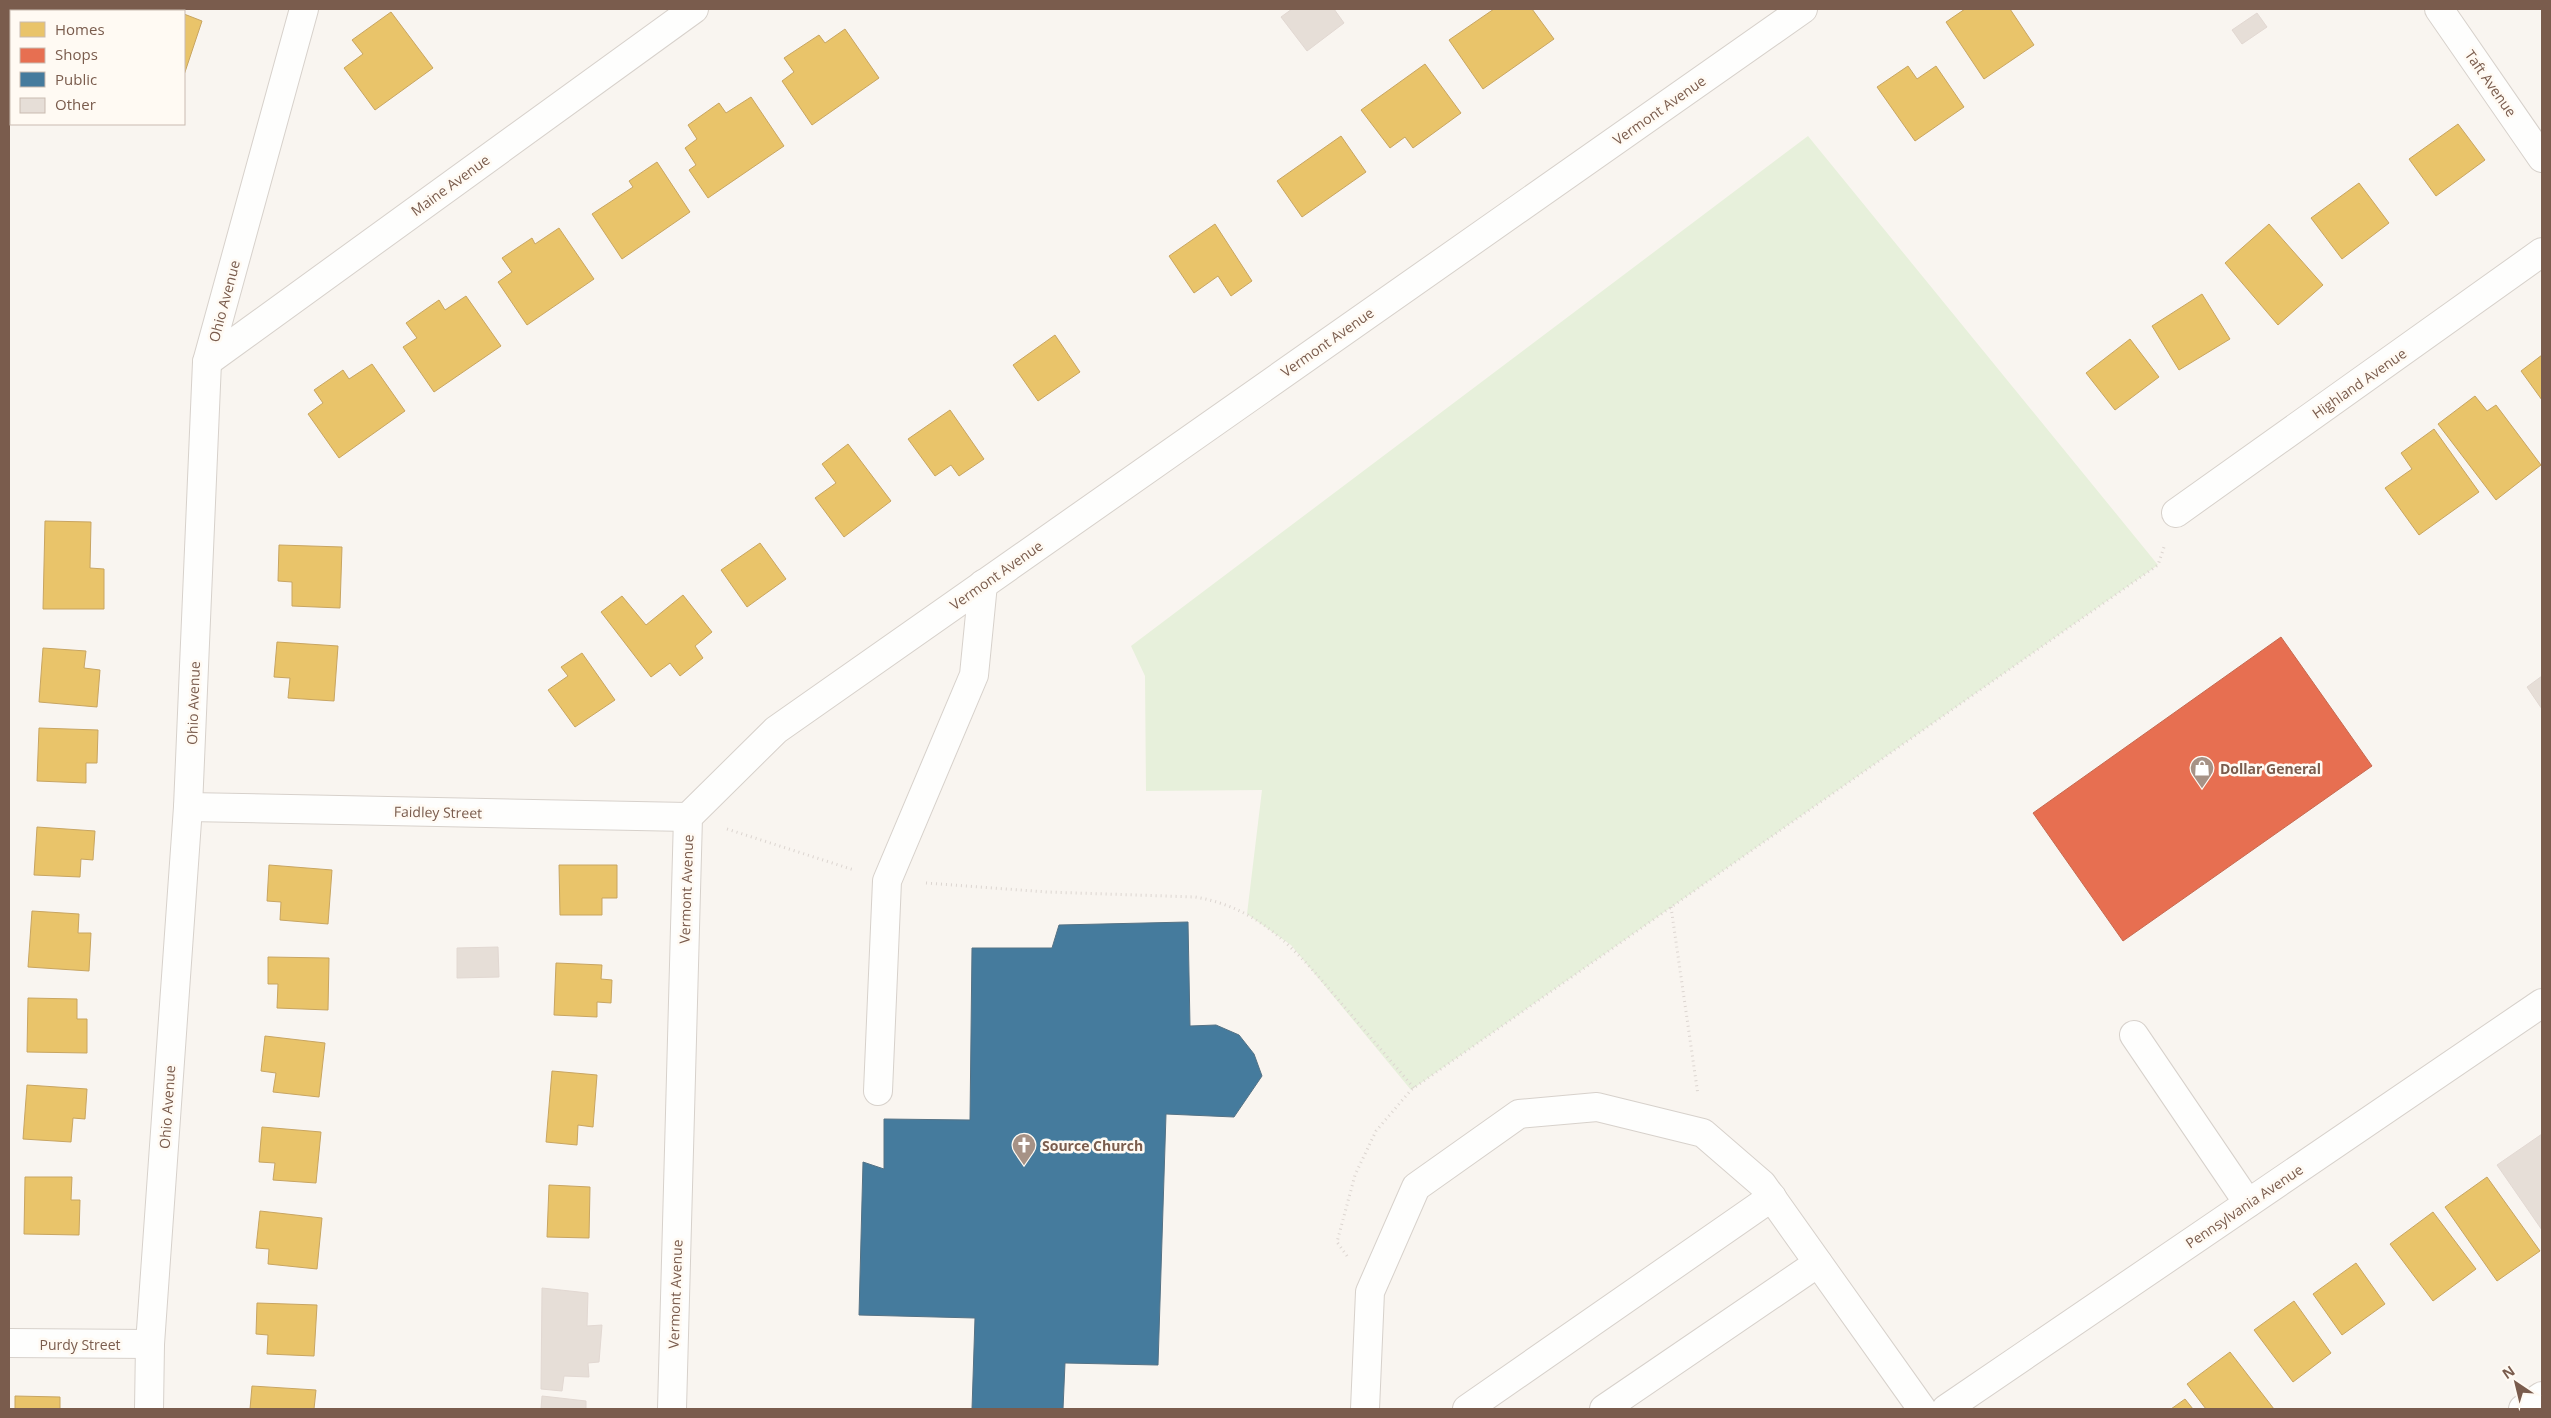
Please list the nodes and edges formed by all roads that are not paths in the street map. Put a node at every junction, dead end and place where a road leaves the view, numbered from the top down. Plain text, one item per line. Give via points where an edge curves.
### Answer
1 (304, 9) edge
2 (694, 9) edge
3 (1803, 9) edge
4 (2439, 9) edge
5 (2542, 158) edge
6 (2542, 252) edge
7 (207, 362) junction
8 (2176, 513) road end
9 (983, 584) junction
10 (188, 807) junction
11 (688, 817) junction
12 (2542, 1003) edge
13 (2134, 1035) dead end
14 (878, 1092) dead end
15 (1772, 1197) junction
16 (2248, 1202) junction
17 (1818, 1263) junction
18 (9, 1343) edge
19 (150, 1344) junction
20 (2542, 1396) edge
21 (149, 1409) edge
22 (672, 1409) edge
23 (1365, 1409) edge
24 (1467, 1409) edge
25 (1604, 1409) edge
26 (1922, 1409) edge
27 (1946, 1409) edge
28 (2523, 1409) edge

1 - 7 street, Ohio Avenue
2 - 7 street, Maine Avenue
3 - 9 street, Vermont Avenue
4 - 5 street, Taft Avenue
6 - 8 street, Highland Avenue
7 - 10 street, Ohio Avenue
9 - 11 street, Vermont Avenue via 776,730
9 - 14 street via 974,674 887,881
10 - 11 street, Faidley Street
10 - 19 street, Ohio Avenue
11 - 22 street, Vermont Avenue
12 - 16 street, Pennsylvania Avenue
13 - 16 street
15 - 17 street
15 - 23 street via 1762,1184 1703,1133 1597,1107 1519,1114 1416,1187 1370,1292
15 - 24 street
16 - 27 street, Pennsylvania Avenue
17 - 25 street
17 - 26 street
18 - 19 street, Purdy Street
19 - 21 street, Ohio Avenue
20 - 28 street

